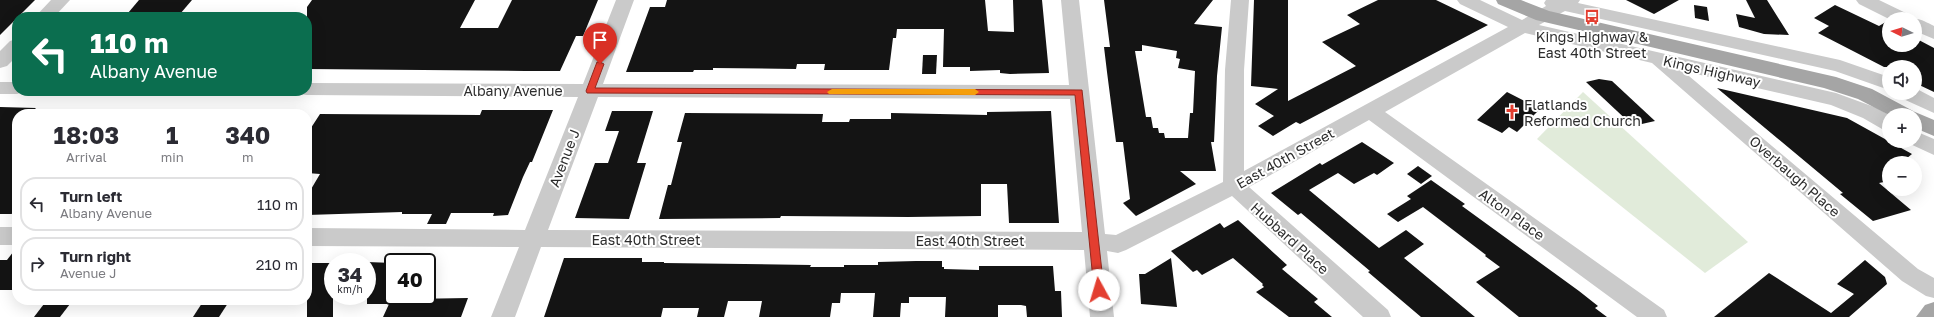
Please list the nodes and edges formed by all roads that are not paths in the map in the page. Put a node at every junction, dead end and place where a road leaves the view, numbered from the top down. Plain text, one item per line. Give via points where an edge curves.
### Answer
1 (61, 0) edge
2 (625, 0) edge
3 (1070, 0) edge
4 (1240, 0) edge
5 (1466, 0) edge
6 (1505, 0) edge
7 (1865, 0) edge
8 (1566, 3) edge
9 (1543, 8) edge
10 (49, 12) edge
11 (1890, 12) edge
12 (1522, 27) junction
13 (1922, 27) edge
14 (1673, 30) junction
15 (1934, 33) edge
16 (1630, 37) junction
17 (12, 50) edge
18 (1658, 59) junction
19 (0, 62) edge
20 (1695, 68) junction
21 (1882, 81) edge
22 (0, 88) edge
23 (12, 88) edge
24 (312, 90) edge
25 (590, 91) junction
26 (1079, 92) junction
27 (1922, 100) edge
28 (1934, 106) edge
29 (1892, 108) edge
30 (1370, 111) junction
31 (1882, 120) edge
32 (1922, 123) edge
33 (1934, 129) edge
34 (1922, 142) edge
35 (1934, 148) edge
36 (1234, 186) junction
37 (0, 236) edge
38 (12, 236) edge
39 (312, 237) edge
40 (533, 238) junction
41 (1094, 241) junction
42 (1934, 289) edge
43 (1934, 312) edge
44 (503, 317) edge
45 (1102, 317) edge
46 (1379, 317) edge
47 (1655, 317) edge
48 (1929, 317) edge

1 - 10 street
2 - 25 street, Avenue J
3 - 26 street
4 - 36 street via 1235,48
5 - 12 street, Kings Highway
6 - 9 main road, Kings Highway
7 - 11 street
8 - 9 street, East 40th Street
8 - 14 street
9 - 12 street, East 40th Street
9 - 16 main road, Kings Highway
12 - 18 street, Kings Highway
12 - 30 street, East 40th Street
13 - 15 street
14 - 16 main road
14 - 21 street via 1840,66
16 - 20 main road
16 - 29 main road, Kings Highway via 1829,82 1865,94
17 - 19 street
18 - 20 street, Kings Highway
18 - 42 street, Overbaugh Place via 1910,275
20 - 31 street, Kings Highway via 1836,100
22 - 23 street
24 - 25 street, Albany Avenue
25 - 26 street, Albany Avenue
25 - 40 street, Avenue J
26 - 41 street
27 - 28 street
30 - 36 street, East 40th Street
30 - 47 street, Alton Place
32 - 33 main road
34 - 35 street
36 - 41 street, East 40th Street via 1118,244
36 - 46 street, Hubbard Place
37 - 38 street
39 - 40 street, East 40th Street
40 - 41 street, East 40th Street
40 - 44 street, Avenue J
41 - 45 street
43 - 48 main road

